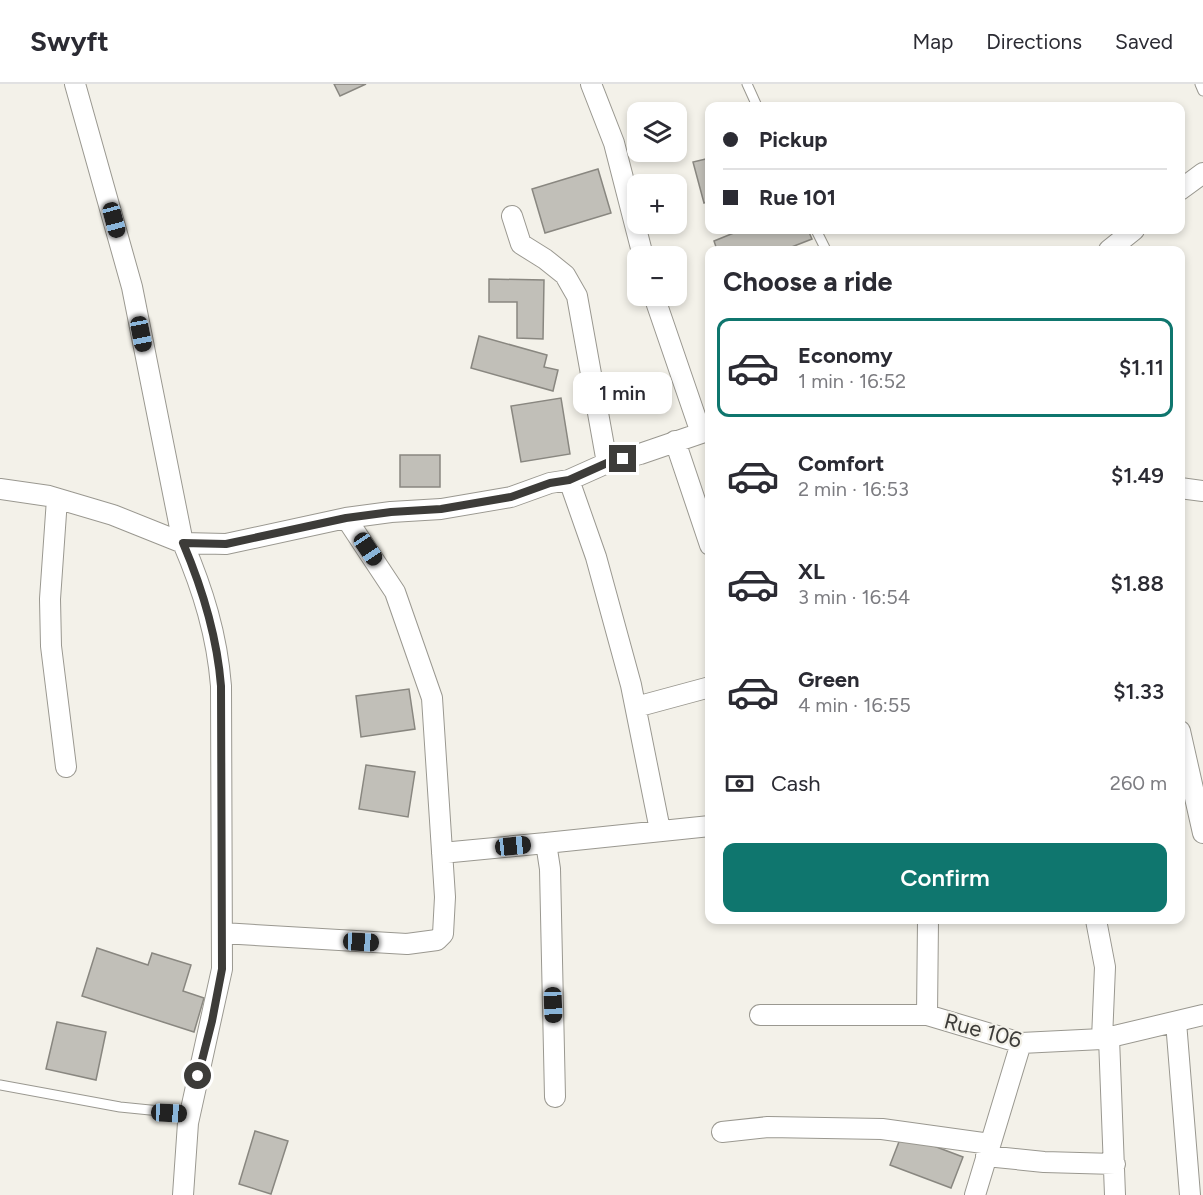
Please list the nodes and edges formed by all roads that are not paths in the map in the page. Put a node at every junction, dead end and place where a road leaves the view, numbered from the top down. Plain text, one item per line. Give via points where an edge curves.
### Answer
1 (75, 84) edge
2 (591, 84) edge
3 (747, 84) edge
4 (1200, 84) edge
5 (1203, 91) edge
6 (755, 102) edge
7 (1203, 173) edge
8 (1185, 186) edge
9 (512, 216) dead end
10 (1129, 234) edge
11 (640, 246) edge
12 (1114, 246) edge
13 (658, 306) edge
14 (705, 431) edge
15 (675, 441) junction
16 (607, 463) junction
17 (569, 480) junction
18 (0, 489) edge
19 (1185, 489) edge
20 (1203, 491) edge
21 (57, 499) junction
22 (346, 518) junction
23 (705, 530) edge
24 (183, 543) junction
25 (705, 688) edge
26 (636, 707) junction
27 (1185, 752) edge
28 (66, 767) dead end
29 (1202, 825) edge
30 (705, 826) edge
31 (660, 830) junction
32 (546, 843) junction
33 (442, 853) junction
34 (928, 924) edge
35 (1097, 924) edge
36 (222, 933) junction
37 (760, 1015) dead end
38 (927, 1015) junction
39 (1203, 1015) edge
40 (1176, 1022) junction
41 (1105, 1038) junction
42 (1021, 1043) junction
43 (0, 1084) edge
44 (555, 1097) dead end
45 (190, 1114) junction
46 (722, 1132) dead end
47 (988, 1150) junction
48 (1115, 1164) junction
49 (183, 1195) edge
50 (975, 1195) edge
51 (1115, 1195) edge
52 (1190, 1195) edge

1 - 24 street via 132,287
2 - 11 street via 614,143
3 - 6 lane
4 - 5 lane
7 - 8 street
9 - 16 street via 521,244 565,275 577,296
10 - 12 street
13 - 14 street
14 - 15 street
15 - 16 street
15 - 23 street
16 - 17 street
17 - 22 street via 511,497 441,509
17 - 26 street via 596,557
18 - 21 street
19 - 20 street
21 - 24 street via 113,515
21 - 28 street via 51,646
22 - 24 street via 226,544
22 - 33 street via 395,592 432,698
24 - 36 street via 199,579 219,656
25 - 26 street
26 - 31 street
27 - 29 street
30 - 31 street
31 - 32 street
32 - 33 street
32 - 44 street via 550,869
33 - 36 street via 444,921 443,934 437,940 407,944
34 - 38 street
35 - 41 street via 1105,967
36 - 45 street via 219,986
37 - 38 street, Rue 106
38 - 42 street, Rue 106
39 - 40 street, Rue 106
40 - 41 street, Rue 106
40 - 52 street
41 - 42 street, Rue 106
41 - 48 street
42 - 47 street
43 - 45 lane via 120,1107
45 - 49 street
46 - 47 street via 768,1127 882,1129
47 - 48 street via 1044,1162
47 - 50 street
48 - 51 street

